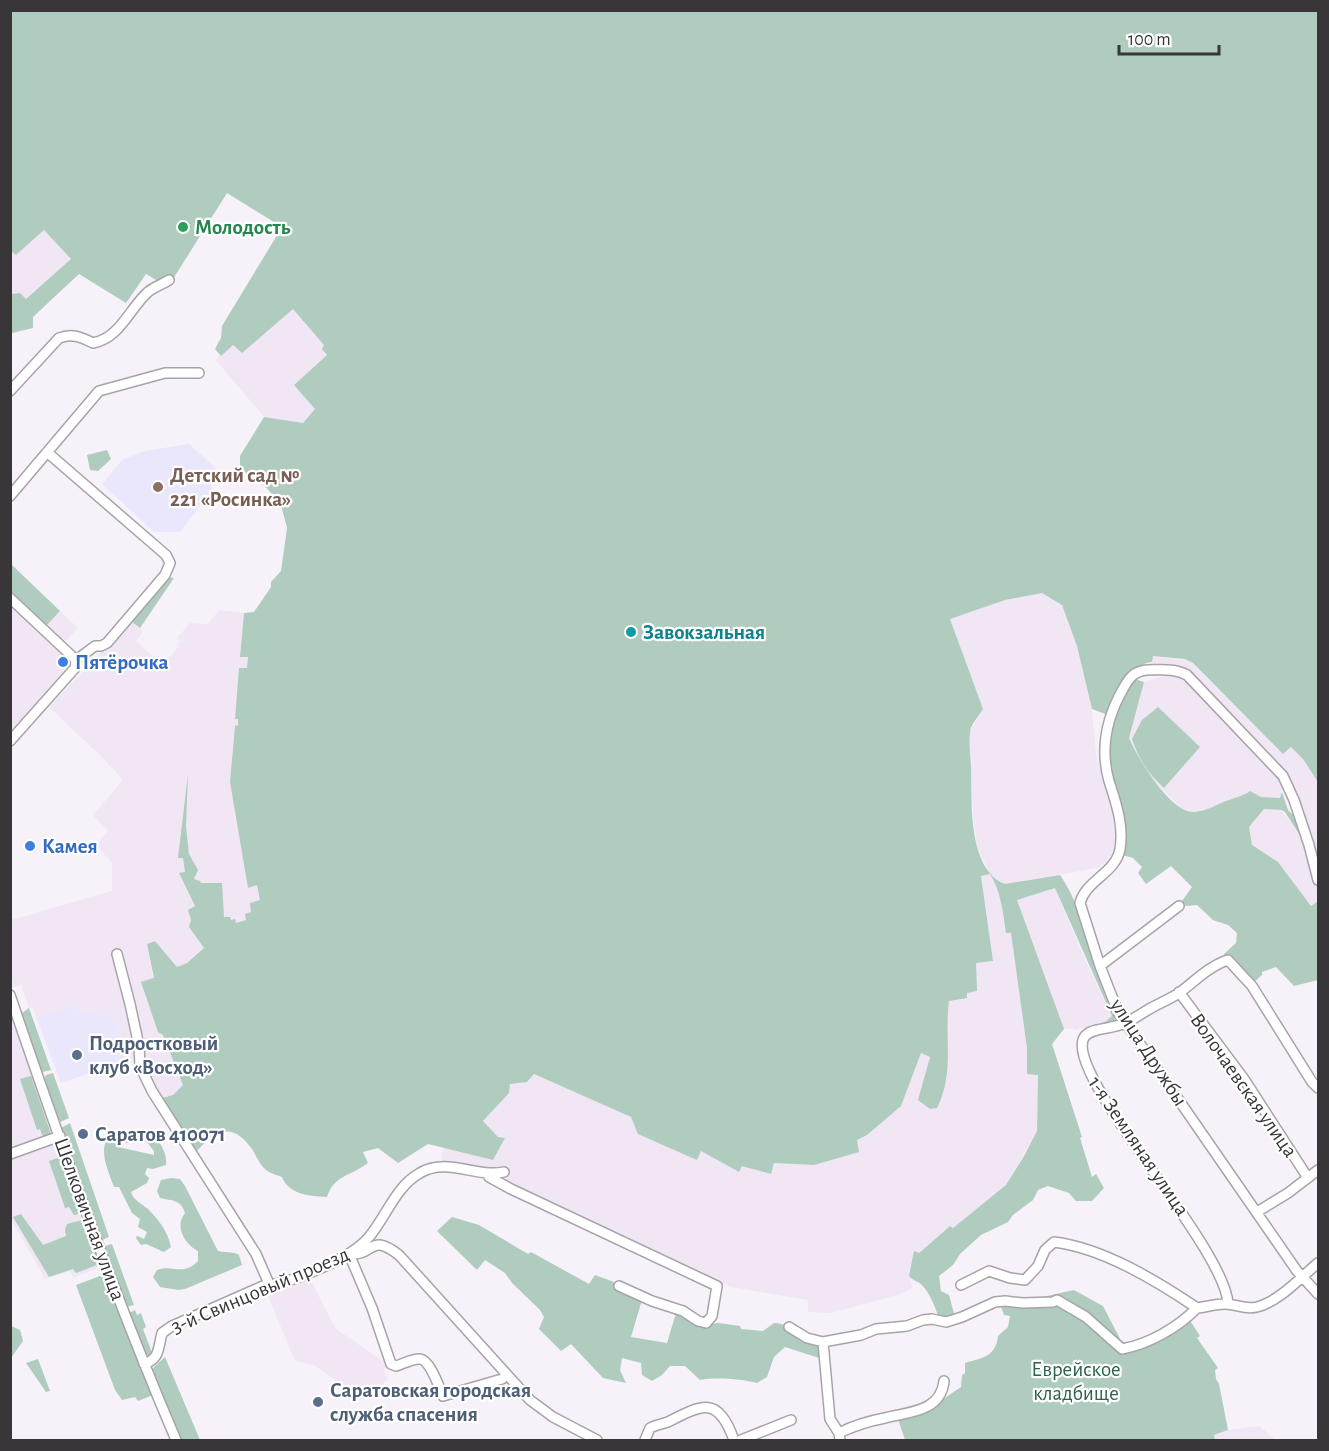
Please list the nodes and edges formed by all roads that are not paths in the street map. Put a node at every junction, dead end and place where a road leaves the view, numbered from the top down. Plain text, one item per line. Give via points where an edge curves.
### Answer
1 (169, 280) dead end
2 (199, 373) dead end
3 (10, 390) edge
4 (48, 453) junction
5 (10, 496) edge
6 (10, 598) edge
7 (76, 660) junction
8 (10, 741) edge
9 (1318, 880) edge
10 (1179, 906) dead end
11 (117, 954) dead end
12 (1100, 966) junction
13 (1179, 992) junction
14 (10, 995) edge
15 (1125, 1023) junction
16 (1318, 1088) edge
17 (60, 1136) junction
18 (10, 1154) edge
19 (1318, 1170) edge
20 (504, 1172) dead end
21 (488, 1174) junction
22 (1308, 1178) junction
23 (1257, 1212) junction
24 (349, 1254) junction
25 (1318, 1263) edge
26 (1304, 1278) junction
27 (961, 1285) dead end
28 (270, 1286) junction
29 (620, 1286) dead end
30 (1317, 1292) edge
31 (1228, 1304) junction
32 (1197, 1308) junction
33 (789, 1327) dead end
34 (823, 1342) junction
35 (144, 1364) junction
36 (507, 1375) junction
37 (944, 1381) dead end
38 (791, 1420) dead end
39 (840, 1437) edge
40 (177, 1440) edge
41 (597, 1440) edge
42 (645, 1440) edge
43 (734, 1440) edge
44 (741, 1440) edge

1 - 3 street via 149,292 123,324 102,341 93,343 68,335 59,338
2 - 4 street via 165,373 99,391
4 - 5 street
4 - 7 street via 166,555 170,563 165,575 107,643 95,646
6 - 7 street
7 - 8 street via 75,668
9 - 12 street, улица Дружбы via 1294,800 1282,776 1187,675 1180,671 1139,670 1128,680 1116,702 1104,742 1105,763 1121,825 1119,854 1080,903
10 - 12 street
11 - 28 street via 139,1046 140,1066 256,1254
12 - 15 street, улица Дружбы
13 - 15 street, 1-я Земляная улица
13 - 16 street, 1-я Земляная улица via 1228,960 1252,986
13 - 22 street, Волочаевская улица via 1245,1080
14 - 17 street, Шелковичная улица
15 - 23 street, улица Дружбы
15 - 31 street, 1-я Земляная улица via 1084,1037 1082,1053 1088,1071 1190,1223 1219,1274
17 - 18 street
17 - 35 street, Шелковичная улица
19 - 22 street
20 - 21 street, 3-й Свинцовый проезд
21 - 24 street, 3-й Свинцовый проезд via 453,1166 420,1172 407,1183 369,1237
21 - 29 street via 511,1189 717,1286 712,1316 706,1323
22 - 23 street
23 - 26 street, улица Дружбы
24 - 28 street, 3-й Свинцовый проезд
24 - 36 street via 379,1244 399,1255
24 - 36 street via 391,1364 424,1360 443,1396
25 - 26 street
26 - 30 street, улица Дружбы
26 - 31 street via 1257,1307
27 - 32 street via 989,1271 1025,1280 1054,1242 1122,1265
28 - 35 street, 3-й Свинцовый проезд via 166,1329 156,1358
31 - 32 street
32 - 34 street via 1155,1338 1122,1349 1086,1317 1057,1300 995,1302 946,1322 932,1319
33 - 34 street
34 - 39 street via 830,1419
35 - 40 street, Шелковичная улица
36 - 41 street via 539,1408
37 - 39 street via 942,1393 930,1405 868,1422
38 - 44 street
42 - 43 street via 650,1428 698,1407 711,1407 725,1419

